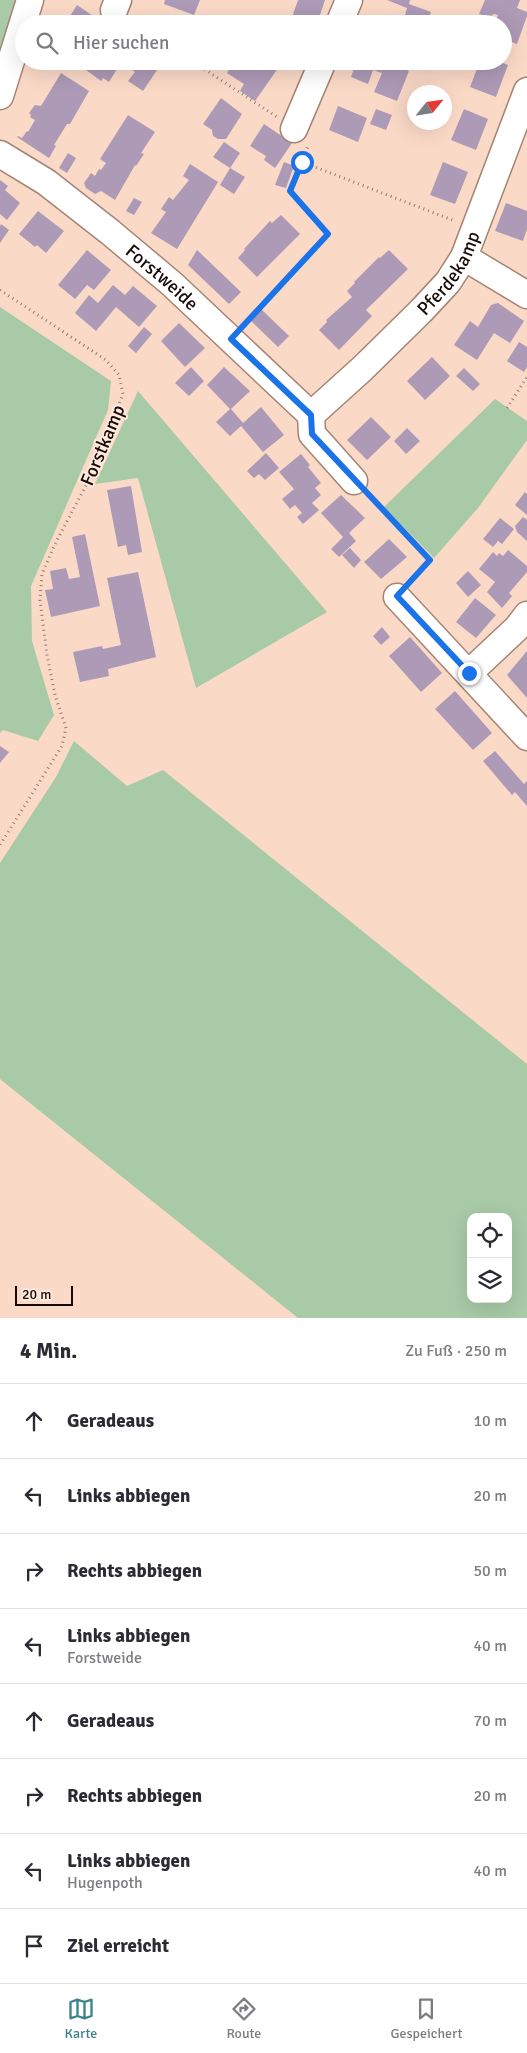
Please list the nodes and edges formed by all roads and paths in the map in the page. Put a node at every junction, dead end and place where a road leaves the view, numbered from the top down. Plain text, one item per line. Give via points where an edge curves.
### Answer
1 (30, 0) edge
2 (349, 0) edge
3 (25, 15) edge
4 (343, 15) edge
5 (15, 48) edge
6 (206, 70) edge
7 (319, 70) edge
8 (527, 91) edge
9 (0, 96) edge
10 (294, 129) junction
11 (0, 154) edge
12 (302, 162) junction
13 (476, 230) junction
14 (464, 257) junction
15 (0, 290) edge
16 (527, 295) edge
17 (231, 339) junction
18 (527, 377) edge
19 (507, 408) dead end
20 (311, 415) junction
21 (354, 481) joint
22 (397, 596) joint
23 (527, 615) edge
24 (469, 673) junction
25 (527, 737) edge
26 (0, 845) edge

1 - 3 street
2 - 4 street
5 - 9 street
6 - 10 path
7 - 10 street
8 - 13 street, Pferdekamp
10 - 12 path via 310,141
11 - 17 street, Forstweide via 46,182 110,232
12 - 13 path
12 - 17 path via 290,191 328,234
13 - 14 street, Pferdekamp
14 - 16 street
14 - 20 street, Pferdekamp via 448,282 421,311
15 - 26 path, Forstkamp via 106,360 119,375 123,394 91,476 42,574 40,600 46,654 66,728 62,746
17 - 20 street, Forstweide
18 - 19 path
20 - 21 street via 312,434
21 - 22 path via 430,560
22 - 24 street
23 - 24 street
24 - 25 street

